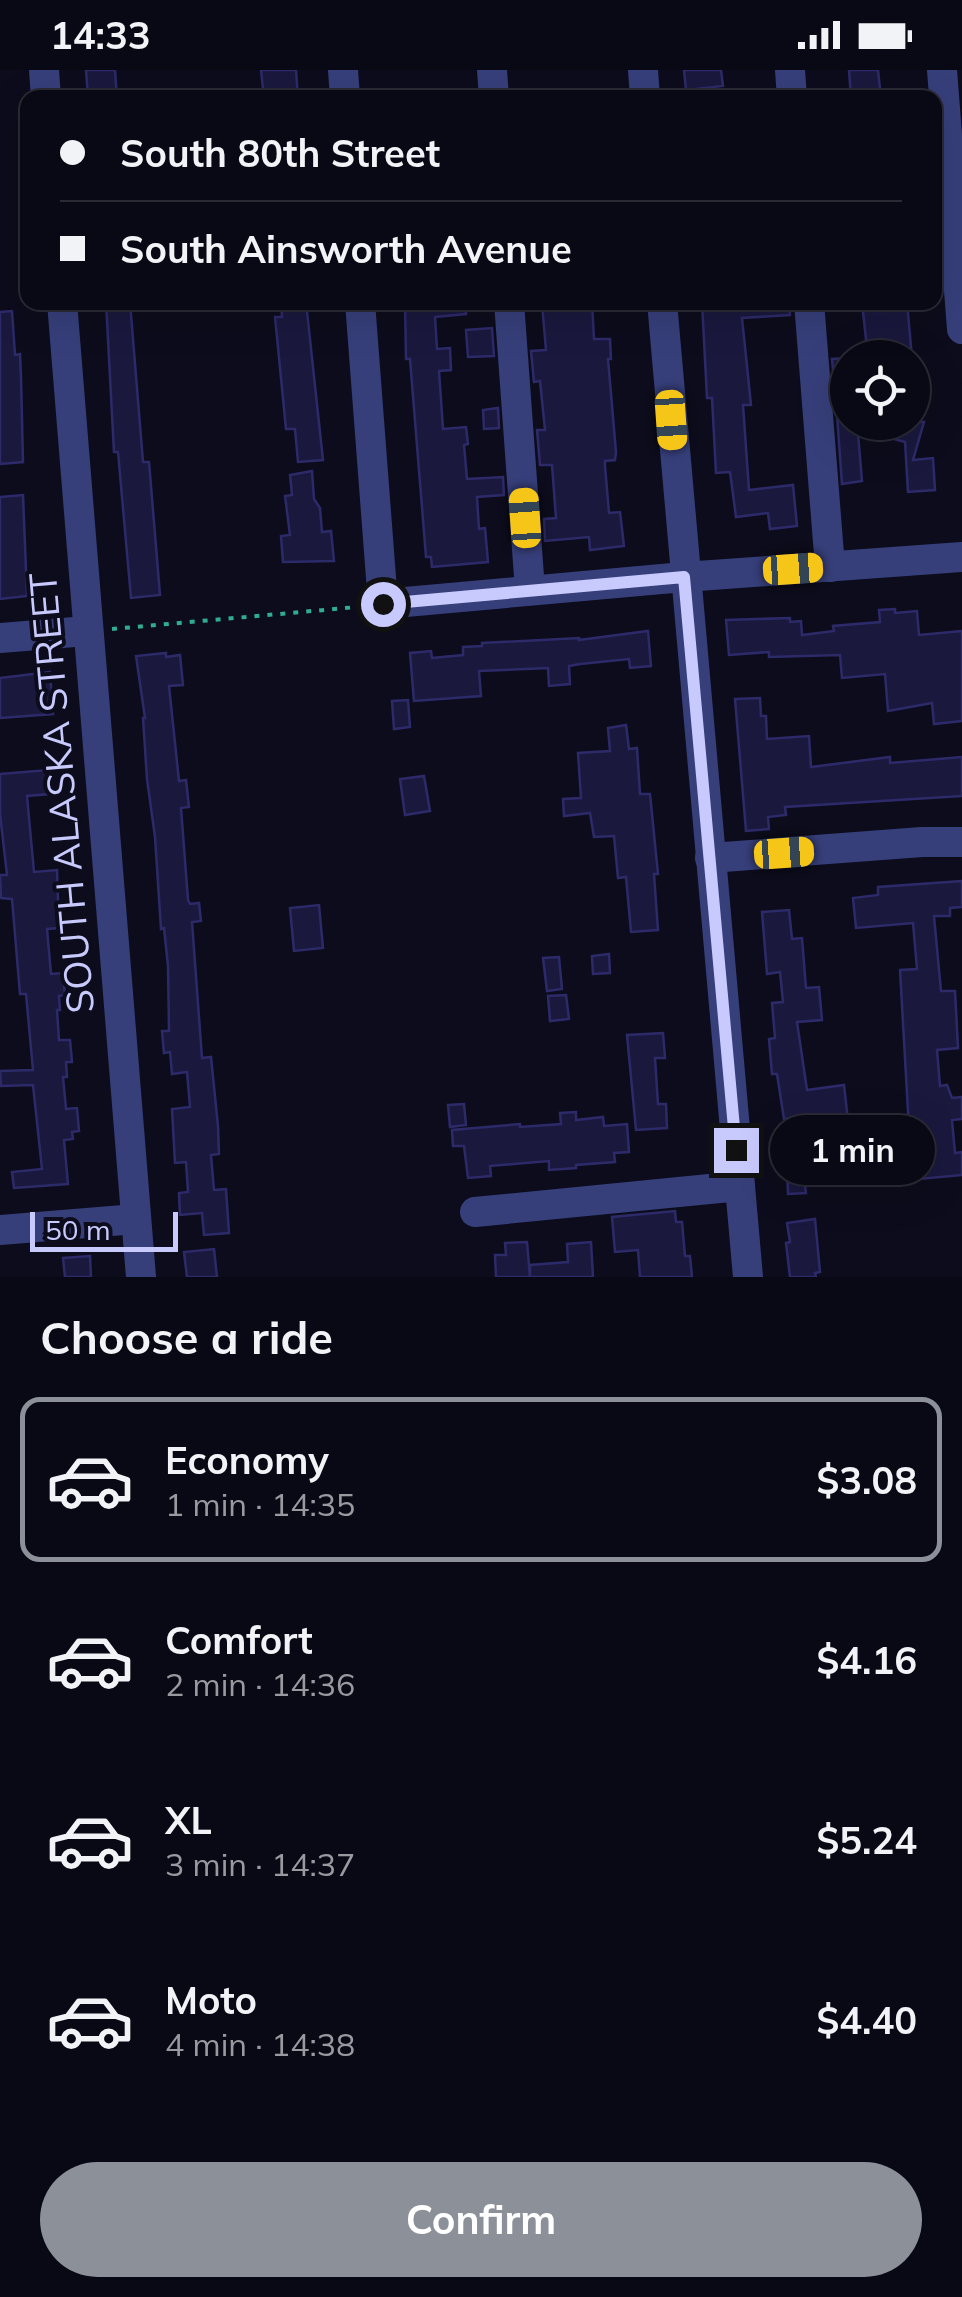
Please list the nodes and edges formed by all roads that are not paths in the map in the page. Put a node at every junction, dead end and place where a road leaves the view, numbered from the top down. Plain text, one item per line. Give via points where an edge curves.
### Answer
1 (942, 70) edge
2 (63, 310) edge
3 (361, 310) edge
4 (510, 310) edge
5 (663, 310) edge
6 (809, 310) edge
7 (962, 329) edge
8 (962, 557) edge
9 (830, 566) junction
10 (684, 577) junction
11 (530, 590) junction
12 (88, 631) junction
13 (0, 638) edge
14 (962, 842) edge
15 (710, 858) junction
16 (740, 1186) junction
17 (475, 1212) dead end
18 (136, 1219) junction
19 (0, 1230) edge
20 (142, 1277) edge
21 (748, 1277) edge

1 - 7 street
2 - 12 street, SOUTH ALASKA STREET
3 - 11 street via 383,604
4 - 11 street
5 - 10 street
6 - 9 street
8 - 9 street
9 - 10 street
10 - 11 street
10 - 15 street
12 - 13 street
12 - 18 street, SOUTH ALASKA STREET
14 - 15 street
15 - 16 street
16 - 17 street
16 - 21 street
18 - 19 street
18 - 20 street, SOUTH ALASKA STREET

